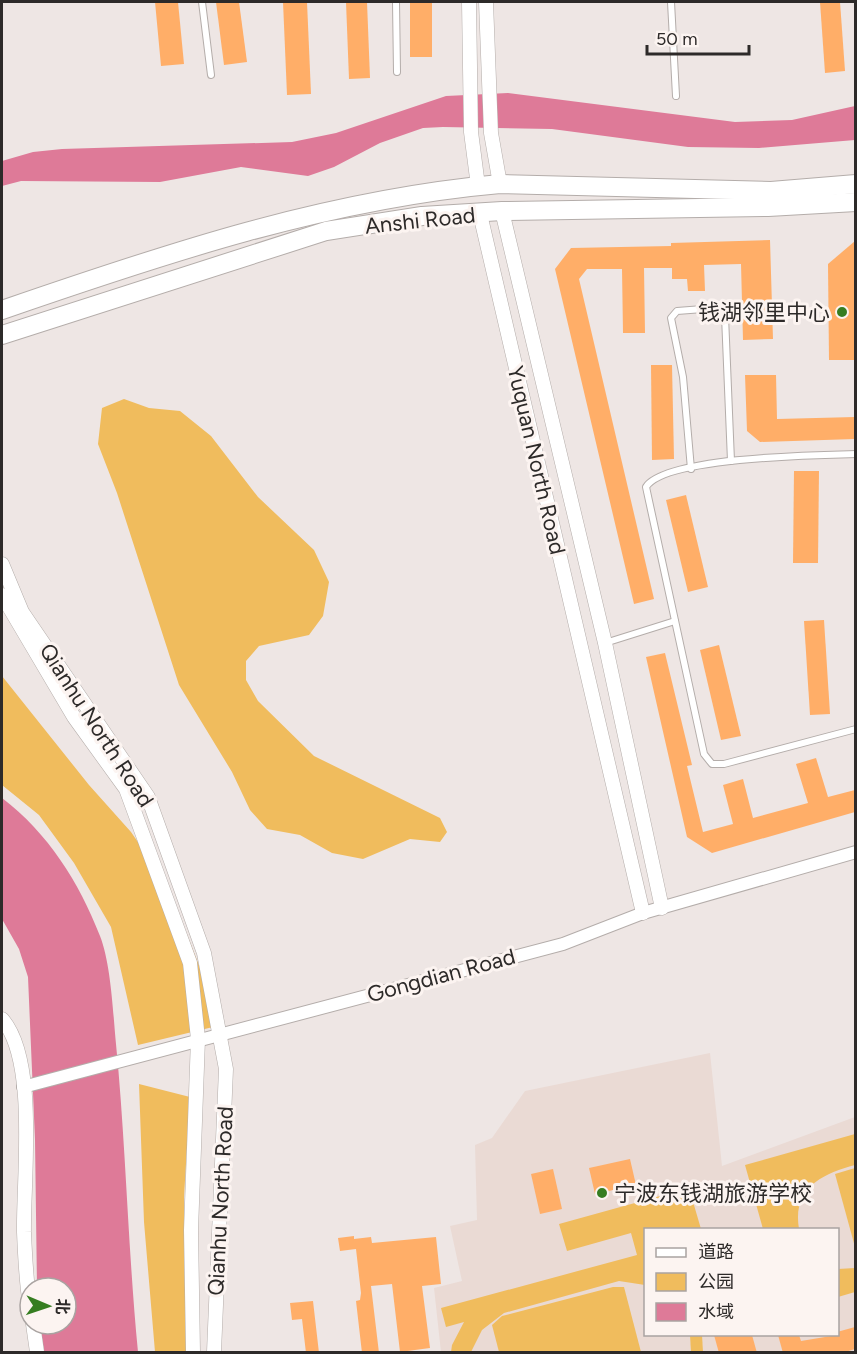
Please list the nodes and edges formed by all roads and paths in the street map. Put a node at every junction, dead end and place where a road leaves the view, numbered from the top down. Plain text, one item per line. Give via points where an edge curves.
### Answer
1 (202, 2) edge
2 (396, 2) edge
3 (469, 2) edge
4 (486, 2) edge
5 (671, 2) edge
6 (397, 72) dead end
7 (211, 75) dead end
8 (676, 96) dead end
9 (500, 184) junction
10 (855, 184) edge
11 (478, 186) junction
12 (855, 202) edge
13 (502, 212) junction
14 (480, 214) junction
15 (2, 310) edge
16 (2, 335) edge
17 (855, 454) edge
18 (731, 461) junction
19 (692, 469) junction
20 (2, 564) edge
21 (2, 595) edge
22 (675, 621) junction
23 (605, 643) junction
24 (855, 729) edge
25 (855, 852) edge
26 (662, 908) junction
27 (643, 913) junction
28 (2, 1019) edge
29 (217, 1033) junction
30 (198, 1039) junction
31 (23, 1086) junction
32 (28, 1276) edge
33 (35, 1336) edge
34 (37, 1353) edge
35 (194, 1353) edge
36 (214, 1353) edge

1 - 7 lane
2 - 6 lane
3 - 11 street, Yuquan North Road via 471,132
4 - 9 street, Yuquan North Road via 491,133
5 - 8 lane
9 - 10 main road, Anshi Road via 771,191
9 - 11 main road, Anshi Road
9 - 13 main road, Yuquan North Road
11 - 14 main road, Yuquan North Road
11 - 15 main road, Anshi Road via 360,203 266,225
12 - 13 main road, Anshi Road
13 - 14 main road, Anshi Road
13 - 23 street, Yuquan North Road
14 - 16 main road, Anshi Road via 422,216 326,231
14 - 27 street, Yuquan North Road
17 - 18 lane
18 - 19 lane
18 - 19 lane via 725,316 716,308 677,311 671,318 683,377
19 - 22 lane via 650,480 646,487
20 - 29 street, Qianhu North Road via 21,612 148,797 204,953
21 - 30 street, Qianhu North Road via 74,717 126,789 190,963
22 - 23 lane
22 - 24 lane via 704,754 712,764
23 - 26 street, Yuquan North Road
25 - 26 street, Gongdian Road
26 - 27 street, Gongdian Road
27 - 29 street, Gongdian Road via 563,944
28 - 31 street via 18,1056
29 - 30 street, Gongdian Road
29 - 36 street, Qianhu North Road via 226,1069
30 - 31 street, Gongdian Road
30 - 35 street, Qianhu North Road via 191,1230
31 - 32 street
33 - 34 street

